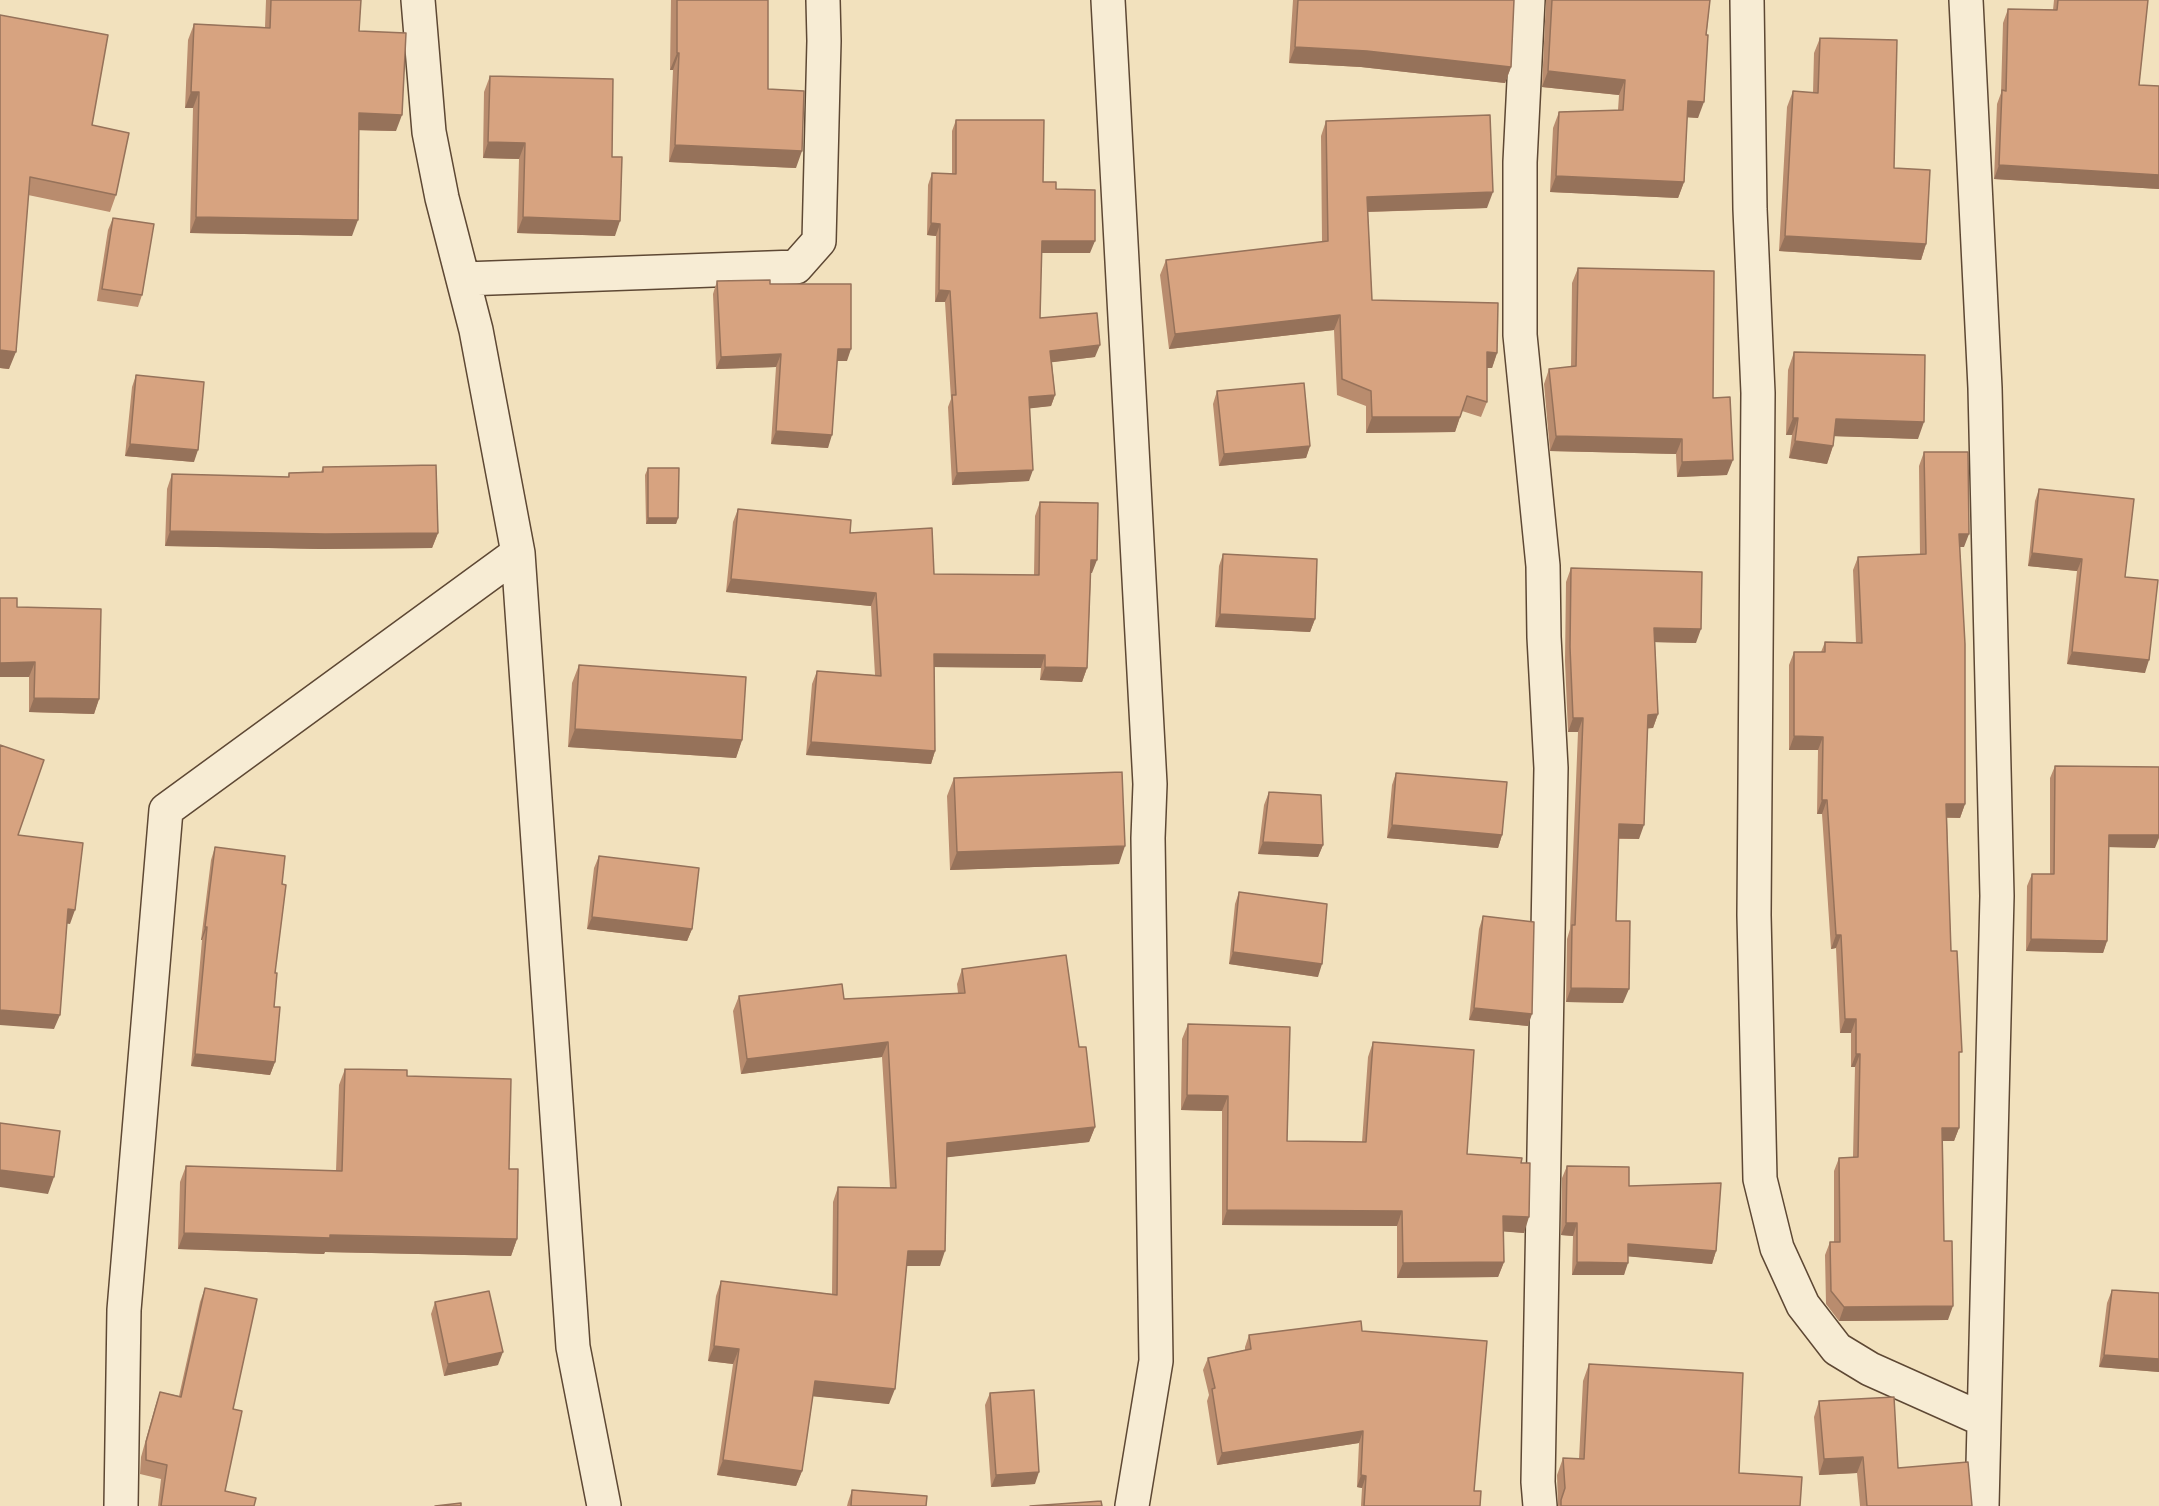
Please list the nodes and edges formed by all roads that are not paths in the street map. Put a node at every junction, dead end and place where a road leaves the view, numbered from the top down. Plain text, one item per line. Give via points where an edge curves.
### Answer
1 (418, 0) edge
2 (823, 0) edge
3 (1108, 0) edge
4 (1528, 0) edge
5 (1747, 0) edge
6 (1966, 0) edge
7 (464, 279) junction
8 (518, 553) junction
9 (1984, 1420) junction
10 (121, 1506) edge
11 (604, 1506) edge
12 (1132, 1506) edge
13 (1540, 1506) edge
14 (1982, 1506) edge

1 - 7 street via 429,132
2 - 7 street via 819,241 796,267
3 - 12 street via 1150,783 1156,1361
4 - 13 street via 1520,172 1520,335 1542,566 1551,768
5 - 9 street via 1758,393 1754,915 1760,1179 1777,1248 1794,1286 1803,1305 1837,1350
6 - 9 street via 1985,388 1997,896
7 - 8 street
8 - 10 street via 166,810 124,1310
8 - 11 street via 573,1347
9 - 14 street

